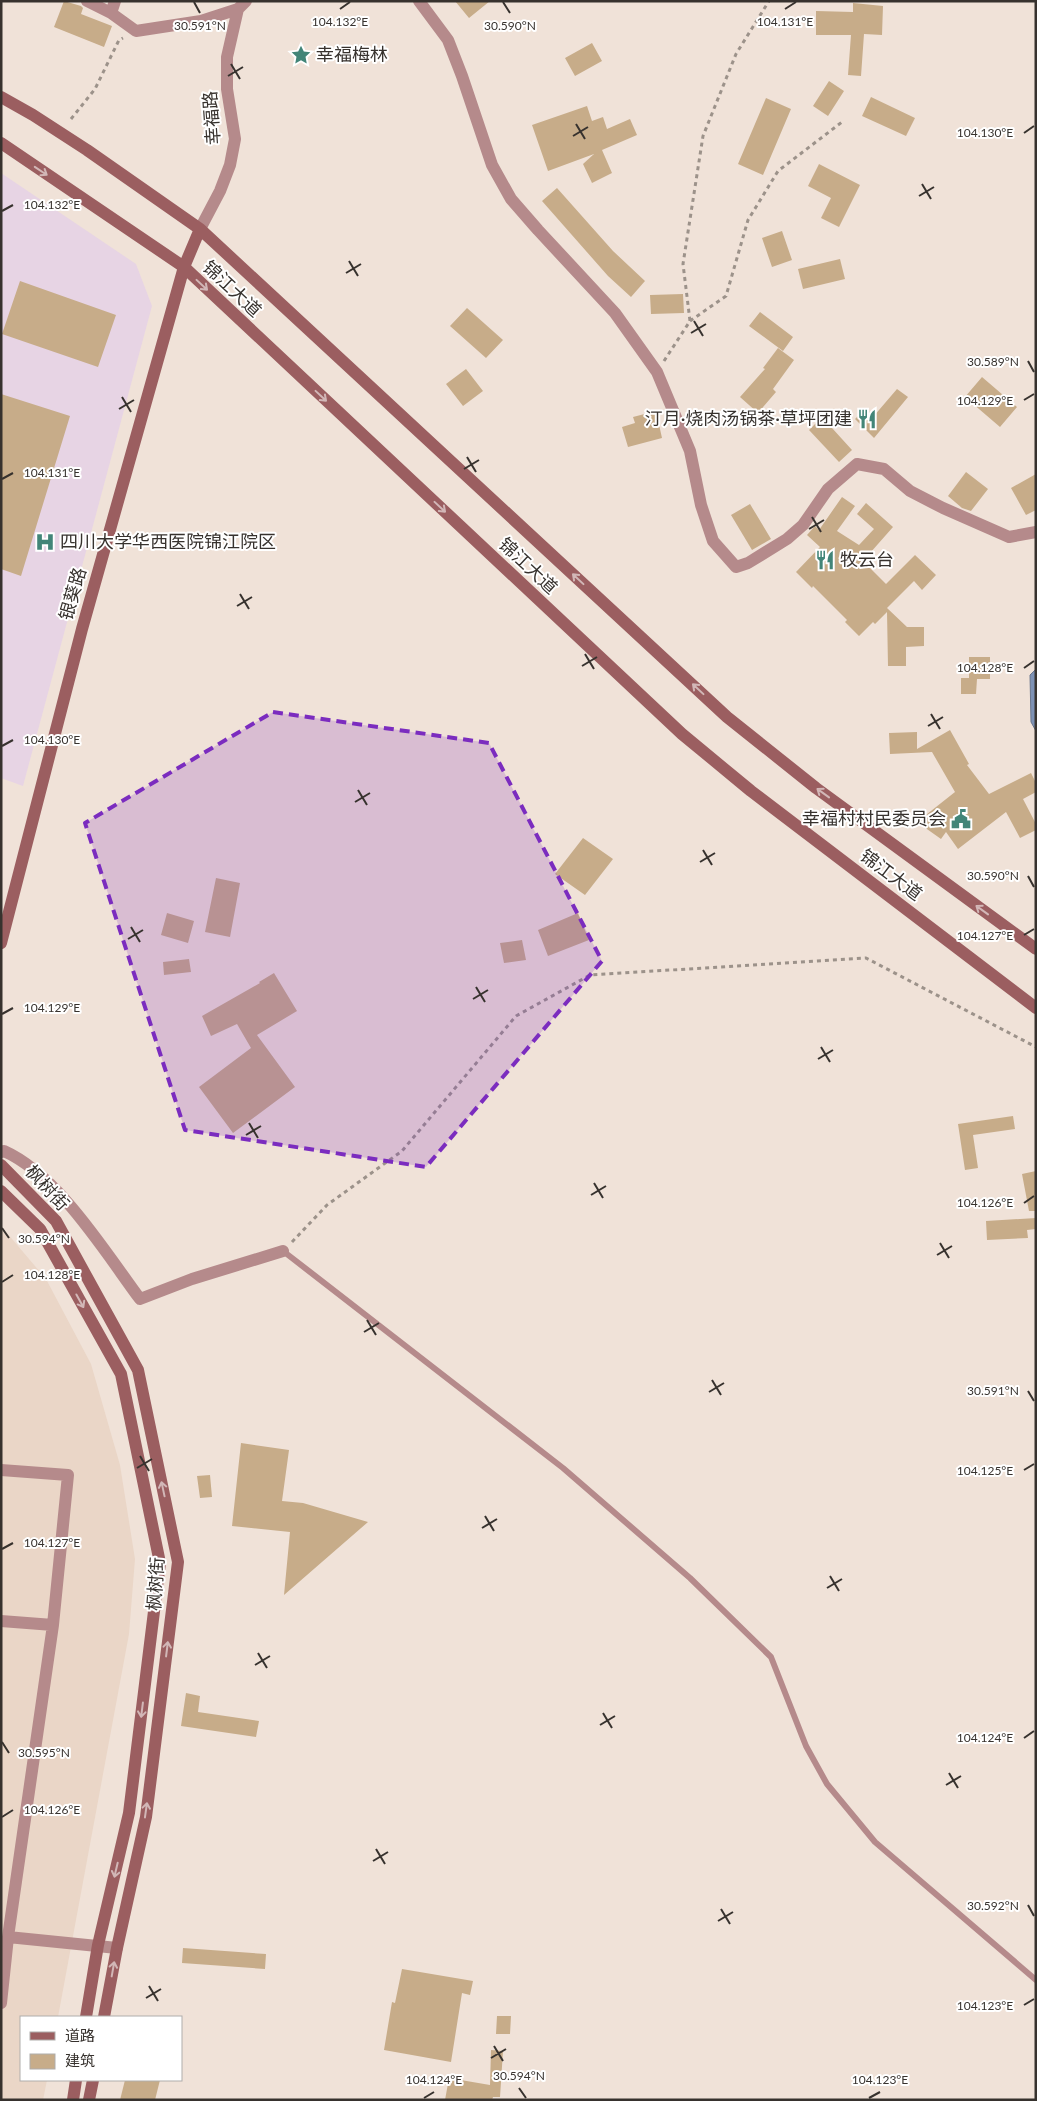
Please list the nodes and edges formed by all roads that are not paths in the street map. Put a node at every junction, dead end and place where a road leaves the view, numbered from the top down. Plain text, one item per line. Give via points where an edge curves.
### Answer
1 (87, 1) edge
2 (420, 1) edge
3 (242, 5) edge
4 (113, 7) edge
5 (1, 96) edge
6 (1, 143) edge
7 (200, 229) junction
8 (184, 267) junction
9 (1036, 532) edge
10 (1, 942) edge
11 (1036, 949) edge
12 (1036, 1008) edge
13 (1, 1152) edge
14 (1, 1165) edge
15 (1, 1191) edge
16 (283, 1252) joint
17 (1, 1470) edge
18 (1, 1621) edge
19 (53, 1625) junction
20 (8, 1936) junction
21 (98, 1945) junction
22 (117, 1948) junction
23 (1036, 1980) edge
24 (1, 2002) edge
25 (86, 2016) edge
26 (104, 2016) edge
27 (76, 2081) edge
28 (93, 2081) edge
29 (73, 2100) edge
30 (89, 2100) edge

1 - 4 street
2 - 9 street via 448,40 492,165 511,199 615,313 657,372 690,452 701,505 713,541 736,567 787,539 803,524 828,488 857,464 884,469 918,495 1009,537
3 - 4 street via 201,21 136,31
3 - 7 street, 幸福路 via 227,57 227,89 234,140 230,165
5 - 7 main road, 锦江大道 via 79,145
6 -> 8 main road, 锦江大道
7 - 8 main road, 银葵路
11 -> 7 main road, 锦江大道 via 816,788 727,716
8 - 10 main road, 银葵路 via 82,629
8 -> 12 main road, 锦江大道 via 682,734 759,797
13 - 16 street via 17,1156 65,1198 140,1299 192,1279
22 -> 14 main road, 枫树街 via 146,1817 178,1562 138,1370 56,1221
15 -> 21 main road, 枫树街 via 40,1229 121,1374 160,1563 129,1813
16 - 23 lane via 563,1468 690,1578 771,1657 806,1746 827,1784 876,1842
17 - 19 street via 68,1475
18 - 19 street
19 - 20 street
20 - 21 street
20 - 24 street
21 - 22 street
21 - 25 main road, 枫树街
26 -> 22 main road, 枫树街
27 - 29 main road
28 - 30 main road

